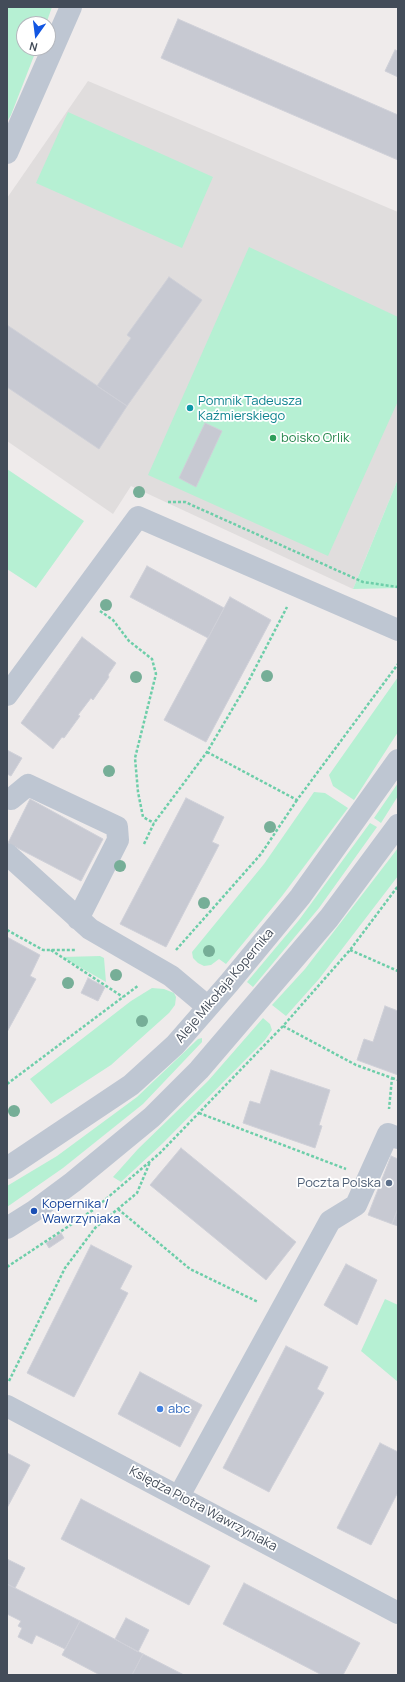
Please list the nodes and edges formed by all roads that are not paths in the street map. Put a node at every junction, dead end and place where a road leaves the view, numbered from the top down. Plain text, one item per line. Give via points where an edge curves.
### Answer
1 (71, 7) edge
2 (7, 153) edge
3 (398, 630) edge
4 (7, 695) edge
5 (398, 760) edge
6 (8, 801) edge
7 (398, 825) edge
8 (7, 854) edge
9 (78, 919) junction
10 (208, 1008) junction
11 (393, 1136) edge
12 (7, 1168) edge
13 (7, 1228) edge
14 (7, 1406) edge
15 (179, 1496) junction
16 (398, 1613) edge

1 - 2 street
3 - 4 street via 138,517
5 - 10 street, Aleje Mikołaja Kopernika via 300,897
6 - 9 street via 28,785 117,826 118,840
7 - 13 street via 329,918 199,1070 152,1117 79,1177
8 - 9 street
9 - 10 street via 90,929 172,976
10 - 12 street, Aleje Mikołaja Kopernika via 175,1045 131,1085
11 - 15 street via 368,1177 356,1205 330,1221
14 - 15 street, Księdza Piotra Wawrzyniaka
15 - 16 street, Księdza Piotra Wawrzyniaka

